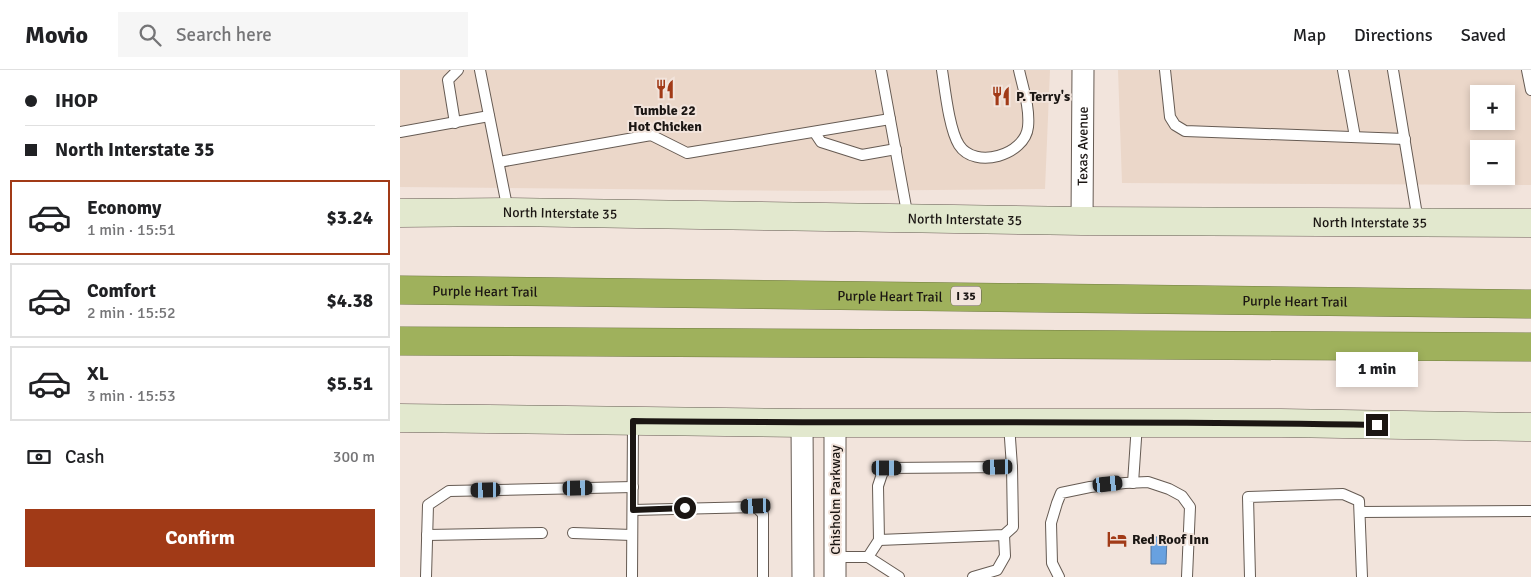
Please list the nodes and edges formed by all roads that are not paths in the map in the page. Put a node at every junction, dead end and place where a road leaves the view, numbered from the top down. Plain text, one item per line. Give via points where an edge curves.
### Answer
1 (458, 70) edge
2 (480, 70) edge
3 (881, 70) edge
4 (942, 70) edge
5 (1019, 70) edge
6 (1083, 70) edge
7 (1165, 70) edge
8 (1343, 70) edge
9 (1393, 70) edge
10 (1527, 70) edge
11 (1531, 90) edge
12 (489, 116) junction
13 (890, 119) junction
14 (455, 122) junction
15 (400, 132) edge
16 (815, 133) junction
17 (1355, 137) junction
18 (1404, 139) junction
19 (896, 148) junction
20 (498, 162) junction
21 (509, 212) junction
22 (400, 213) edge
23 (908, 219) junction
24 (1082, 221) junction
25 (1418, 221) junction
26 (1531, 222) edge
27 (400, 290) edge
28 (1531, 304) edge
29 (400, 341) edge
30 (1531, 347) edge
31 (400, 418) edge
32 (633, 421) junction
33 (802, 423) junction
34 (835, 423) junction
35 (1009, 423) junction
36 (1137, 423) junction
37 (1531, 427) edge
38 (1012, 467) junction
39 (1133, 483) junction
40 (633, 487) junction
41 (633, 510) junction
42 (1531, 511) edge
43 (1360, 512) junction
44 (542, 533) dead end
45 (573, 533) dead end
46 (427, 535) junction
47 (632, 535) junction
48 (1004, 535) junction
49 (879, 540) junction
50 (802, 556) junction
51 (868, 557) junction
52 (835, 567) edge
53 (426, 577) edge
54 (632, 577) edge
55 (763, 577) edge
56 (802, 577) edge
57 (899, 577) edge
58 (973, 577) edge
59 (1059, 577) edge
60 (1188, 577) edge
61 (1250, 577) edge
62 (1362, 577) edge

1 - 14 lane via 448,80
2 - 12 lane
3 - 13 lane
4 - 5 lane via 959,146 980,158 1014,150 1022,142 1028,128
6 - 24 street, Texas Avenue
7 - 17 lane via 1170,117 1185,132
8 - 17 lane
9 - 18 lane
10 - 11 lane
12 - 14 lane
12 - 20 lane
13 - 16 lane
13 - 19 lane
14 - 15 lane
16 - 19 lane via 821,142 862,155
16 - 20 lane via 687,153 651,135
17 - 18 lane
18 - 25 lane
19 - 23 lane
20 - 21 lane
21 - 22 main road, North Interstate 35
21 - 23 main road, North Interstate 35
23 - 24 main road, North Interstate 35
24 - 25 main road, North Interstate 35
25 - 26 main road, North Interstate 35
27 - 28 highway, Purple Heart Trail / I 35
29 - 30 highway
31 - 32 main road
32 - 33 main road
32 - 40 lane
33 - 34 main road
33 - 50 street
34 - 35 main road
34 - 52 street, Chisholm Parkway
35 - 36 main road
35 - 38 lane
36 - 37 main road
36 - 39 lane
38 - 48 lane via 1013,528
38 - 49 lane via 887,468 878,486
39 - 59 lane via 1061,493 1051,523 1052,563
39 - 60 lane via 1148,482 1169,489 1182,496 1190,507
40 - 41 lane
40 - 46 lane via 449,491 428,505
41 - 47 lane
41 - 55 lane via 756,506 763,514
42 - 43 lane
43 - 61 lane via 1359,500 1342,494 1248,497
43 - 62 lane
44 - 46 lane
45 - 47 lane
46 - 53 lane
47 - 54 lane
48 - 49 lane
48 - 58 lane via 1004,556 997,570
49 - 51 lane
50 - 52 street
50 - 56 street
51 - 52 lane
51 - 57 lane

